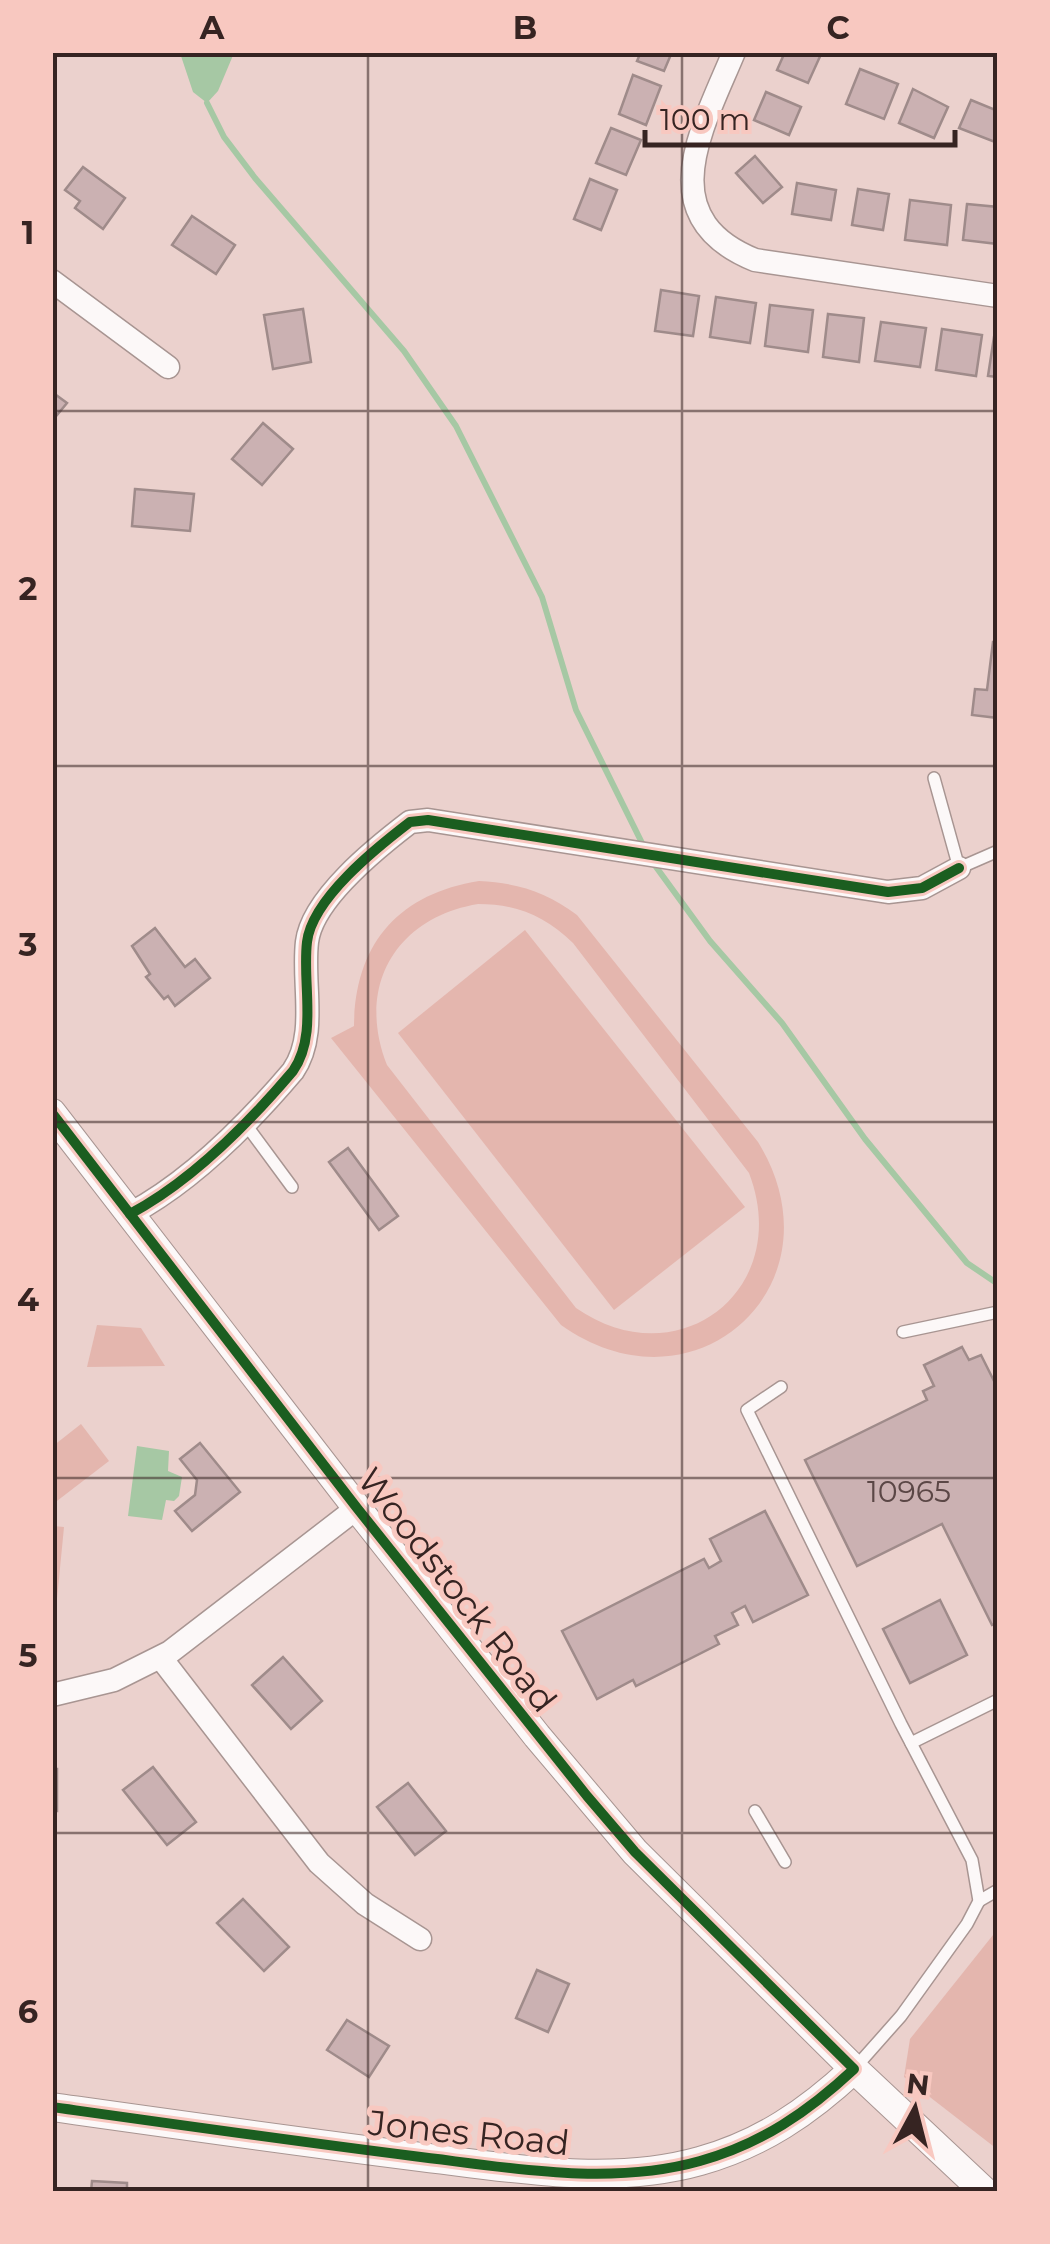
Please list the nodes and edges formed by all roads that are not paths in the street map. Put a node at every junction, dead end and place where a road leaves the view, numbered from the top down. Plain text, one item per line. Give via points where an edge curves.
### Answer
1 (734, 52) edge
2 (52, 281) edge
3 (998, 296) edge
4 (168, 367) dead end
5 (934, 778) dead end
6 (998, 851) edge
7 (959, 868) junction
8 (52, 1113) edge
9 (244, 1122) junction
10 (292, 1188) dead end
11 (130, 1214) junction
12 (998, 1312) edge
13 (904, 1332) dead end
14 (781, 1387) dead end
15 (356, 1508) junction
16 (161, 1658) junction
17 (52, 1695) edge
18 (998, 1700) edge
19 (912, 1744) junction
20 (754, 1811) dead end
21 (785, 1862) dead end
22 (998, 1890) edge
23 (979, 1901) junction
24 (420, 1939) dead end
25 (854, 2069) junction
26 (52, 2107) edge
27 (985, 2192) edge

1 - 3 street via 691,168 696,206 722,242 755,260
2 - 4 street
5 - 7 lane
6 - 7 lane
7 - 9 street via 922,888 888,892 410,822 315,916 307,940 301,1058
8 - 11 street, Woodstock Road
9 - 10 lane
9 - 11 street
11 - 15 street, Woodstock Road
12 - 13 lane
14 - 19 lane via 747,1410
15 - 16 street
15 - 25 street, Woodstock Road via 635,1852
16 - 17 street via 114,1680
16 - 24 street via 319,1864
18 - 19 lane
19 - 23 lane via 972,1860
20 - 21 lane
22 - 23 lane
23 - 25 lane via 901,2016
25 - 26 street, Jones Road via 785,2126 746,2145 660,2170 606,2173 489,2165
25 - 27 street, Woodstock Road

